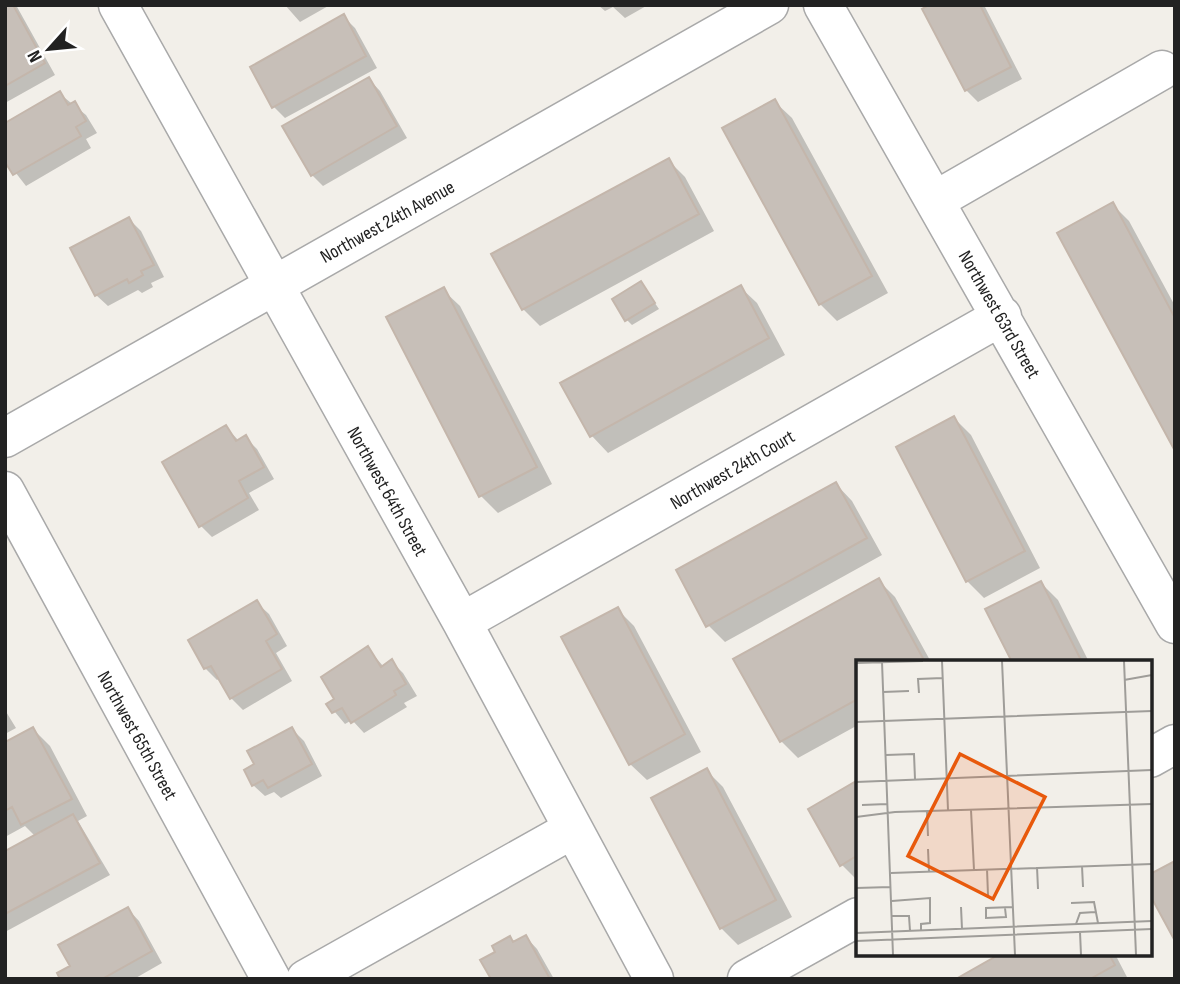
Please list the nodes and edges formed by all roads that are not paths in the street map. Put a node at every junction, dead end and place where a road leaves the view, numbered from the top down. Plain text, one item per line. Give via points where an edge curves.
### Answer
1 (118, 5) edge
2 (769, 5) edge
3 (823, 5) edge
4 (1162, 70) dead end
5 (936, 200) junction
6 (272, 286) junction
7 (1002, 316) junction
8 (5, 438) edge
9 (5, 491) edge
10 (462, 622) junction
11 (1175, 624) edge
12 (1175, 744) edge
13 (1152, 757) edge
14 (573, 829) junction
15 (856, 918) edge
16 (271, 979) edge
17 (306, 979) edge
18 (654, 979) edge
19 (747, 979) edge

1 - 6 street, Northwest 64th Street
2 - 6 street, Northwest 24th Avenue
3 - 5 street, Northwest 63rd Street
4 - 5 street
5 - 7 street, Northwest 63rd Street
6 - 8 street, Northwest 24th Avenue
6 - 10 street, Northwest 64th Street
7 - 10 street, Northwest 24th Court
7 - 11 street, Northwest 63rd Street
9 - 16 street, Northwest 65th Street
10 - 14 street, Northwest 64th Street
12 - 13 street
14 - 17 street
14 - 18 street, Northwest 64th Street
15 - 19 street

